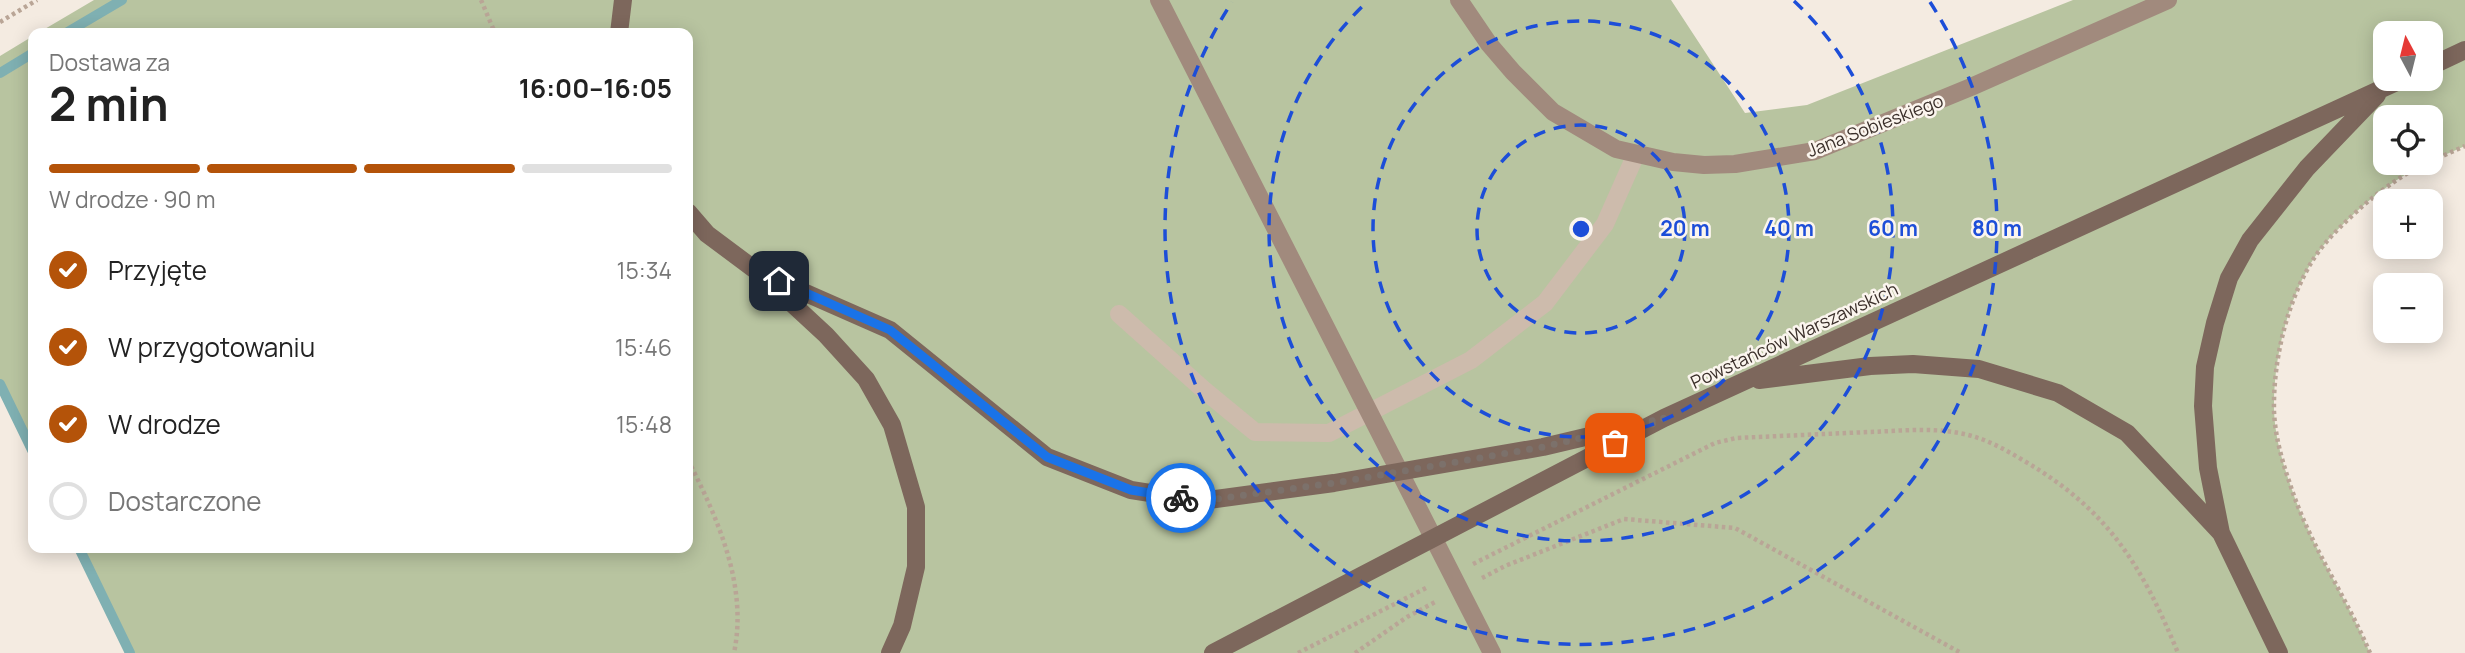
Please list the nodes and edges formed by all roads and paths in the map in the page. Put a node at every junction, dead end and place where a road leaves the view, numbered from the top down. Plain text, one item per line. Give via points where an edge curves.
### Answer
1 (37, 0) edge
2 (481, 0) edge
3 (623, 0) edge
4 (1159, 0) edge
5 (1460, 0) edge
6 (2168, 0) edge
7 (0, 22) edge
8 (493, 28) edge
9 (620, 28) edge
10 (2465, 50) edge
11 (2443, 60) edge
12 (2375, 91) edge
13 (2380, 91) edge
14 (2465, 146) edge
15 (1636, 154) junction
16 (2443, 156) edge
17 (2406, 175) edge
18 (693, 218) edge
19 (758, 272) junction
20 (1119, 314) dead end
21 (1743, 381) junction
22 (1664, 418) junction
23 (693, 470) edge
24 (2221, 533) junction
25 (1466, 567) dead end
26 (1480, 579) dead end
27 (1430, 586) dead end
28 (1444, 598) dead end
29 (734, 653) edge
30 (890, 653) edge
31 (1213, 653) edge
32 (1298, 653) edge
33 (1355, 653) edge
34 (1492, 653) edge
35 (1961, 653) edge
36 (2178, 653) edge
37 (2279, 653) edge
38 (2370, 653) edge

1 - 7 path
2 - 8 path
3 - 9 main road
4 - 34 street
5 - 15 street, Jana Sobieskiego via 1489,44 1553,112 1616,149
6 - 15 street, Jana Sobieskiego via 1815,151 1704,165
10 - 11 main road
12 - 21 main road, Powstańców Warszawskich
13 - 24 main road via 2280,199 2229,278 2205,367 2203,407 2208,468
14 - 16 path
15 - 20 lane via 1605,225 1545,303 1471,360 1329,433 1255,432
17 - 38 path via 2347,220 2312,261 2293,298 2275,382 2274,414 2291,487
18 - 19 main road
19 - 22 main road via 890,330 1047,457 1131,490 1201,501 1543,447
19 - 30 main road via 866,379 892,425 916,507 916,567 902,626
21 - 22 main road, Powstańców Warszawskich
21 - 24 main road via 1913,364 1979,369 2058,393 2127,433
22 - 31 main road, Powstańców Warszawskich
23 - 29 path via 731,562 739,628
24 - 37 main road
25 - 36 path via 1726,440 1924,430 1963,434 1997,445 2051,477 2100,518 2146,584
26 - 35 path via 1624,519 1735,528
27 - 32 path
28 - 33 path

